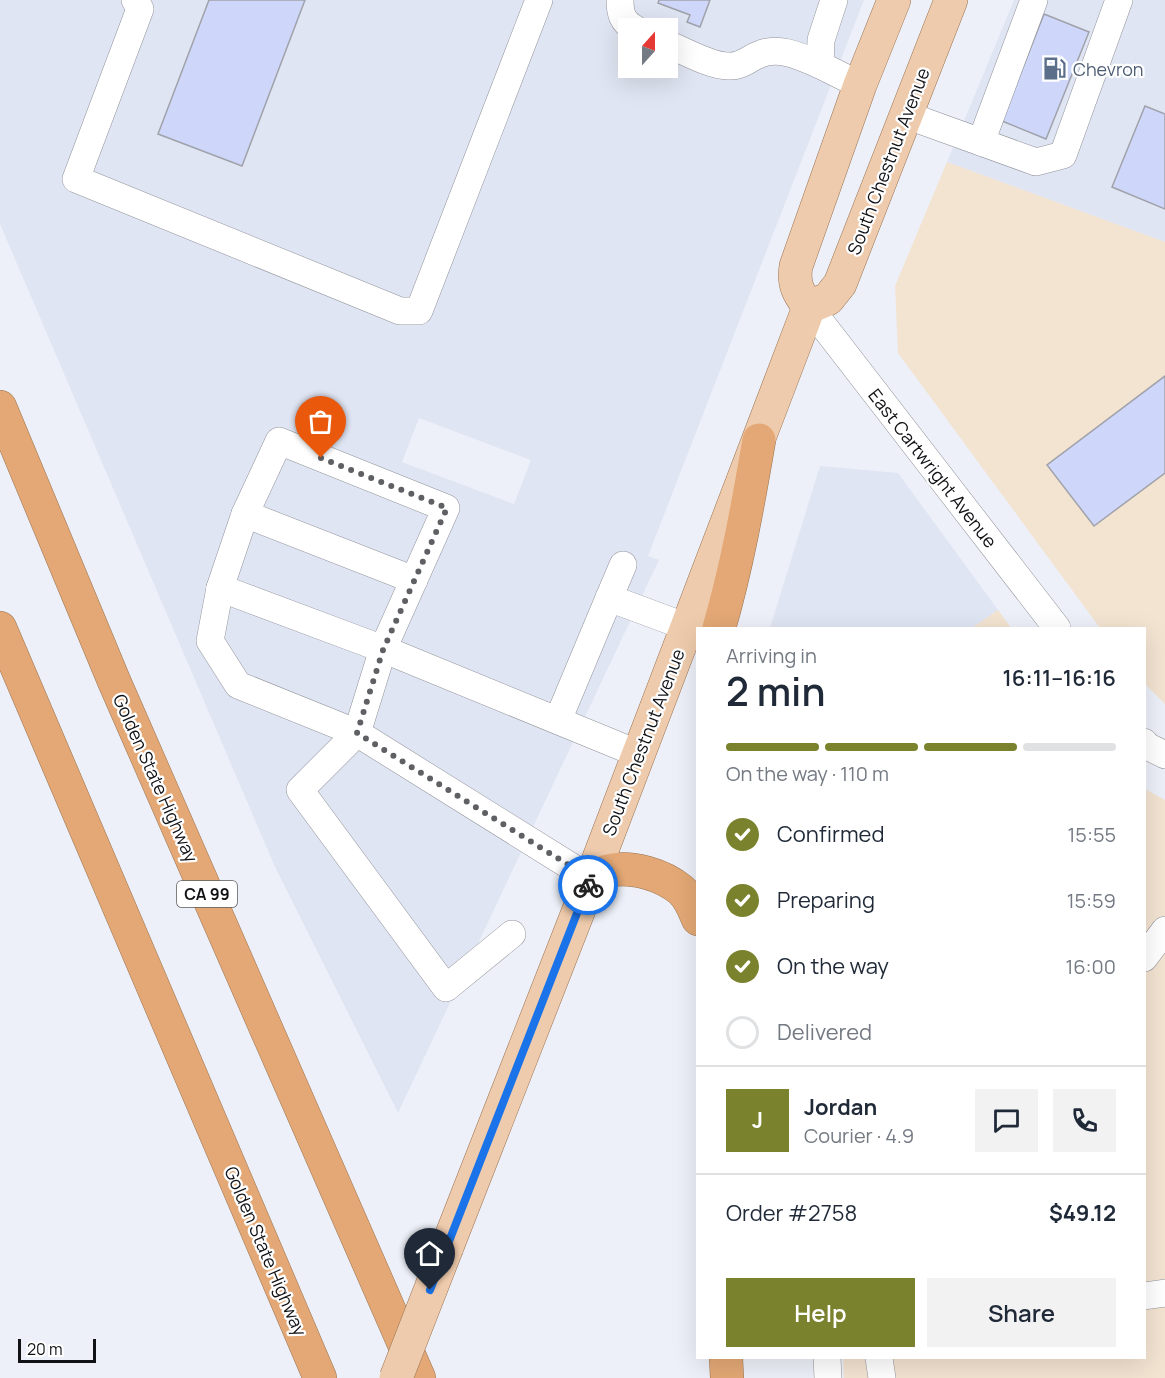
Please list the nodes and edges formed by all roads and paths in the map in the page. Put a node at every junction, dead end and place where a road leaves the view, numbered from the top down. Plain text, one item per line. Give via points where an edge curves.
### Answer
1 (135, 0) edge
2 (540, 0) edge
3 (620, 0) edge
4 (834, 0) edge
5 (894, 0) edge
6 (951, 0) edge
7 (1034, 0) edge
8 (1119, 0) edge
9 (623, 18) edge
10 (678, 48) edge
11 (820, 65) junction
12 (860, 85) junction
13 (906, 115) junction
14 (981, 142) junction
15 (809, 307) junction
16 (0, 407) edge
17 (759, 440) junction
18 (245, 514) junction
19 (623, 565) dead end
20 (414, 580) junction
21 (220, 588) junction
22 (609, 598) junction
23 (687, 627) junction
24 (719, 627) edge
25 (1056, 627) edge
26 (0, 628) edge
27 (383, 650) junction
28 (558, 720) junction
29 (357, 733) junction
30 (639, 754) junction
31 (591, 879) junction
32 (696, 915) edge
33 (1165, 930) edge
34 (512, 934) dead end
35 (1146, 955) edge
36 (1165, 1293) edge
37 (1146, 1296) edge
38 (726, 1359) edge
39 (827, 1359) edge
40 (879, 1359) edge
41 (320, 1378) edge
42 (396, 1378) edge
43 (419, 1378) edge
44 (727, 1378) edge
45 (828, 1378) edge
46 (882, 1378) edge

1 - 2 street via 140,9 76,179 400,311 418,311
3 - 9 street
4 - 11 street via 821,40
5 - 12 main road
6 - 13 main road, South Chestnut Avenue
7 - 14 street
8 - 14 street via 1063,155 1036,162
10 - 11 street via 728,66 776,51
11 - 12 street
12 - 15 main road via 796,266 796,289
13 - 14 street
13 - 15 main road, South Chestnut Avenue via 840,285 828,299
15 - 17 main road, South Chestnut Avenue
15 - 25 street, East Cartwright Avenue
16 - 43 highway, Golden State Highway / CA 99 via 114,681
17 - 23 main road, South Chestnut Avenue
17 - 24 highway via 745,525
18 - 20 street
18 - 20 street via 279,441 447,508
18 - 21 street
19 - 22 street
20 - 27 street
21 - 27 street
21 - 29 street via 210,641 238,685
22 - 23 street
22 - 28 street
23 - 30 main road, South Chestnut Avenue
26 - 41 highway, Golden State Highway
27 - 28 street
27 - 29 street
28 - 30 street
29 - 31 street
29 - 34 street via 300,790 446,988
30 - 31 main road, South Chestnut Avenue
31 - 32 highway via 608,871 636,870 652,875 681,890
31 - 42 main road, South Chestnut Avenue, bridge
33 - 35 street
36 - 37 street
38 - 44 highway
39 - 45 street
40 - 46 street

